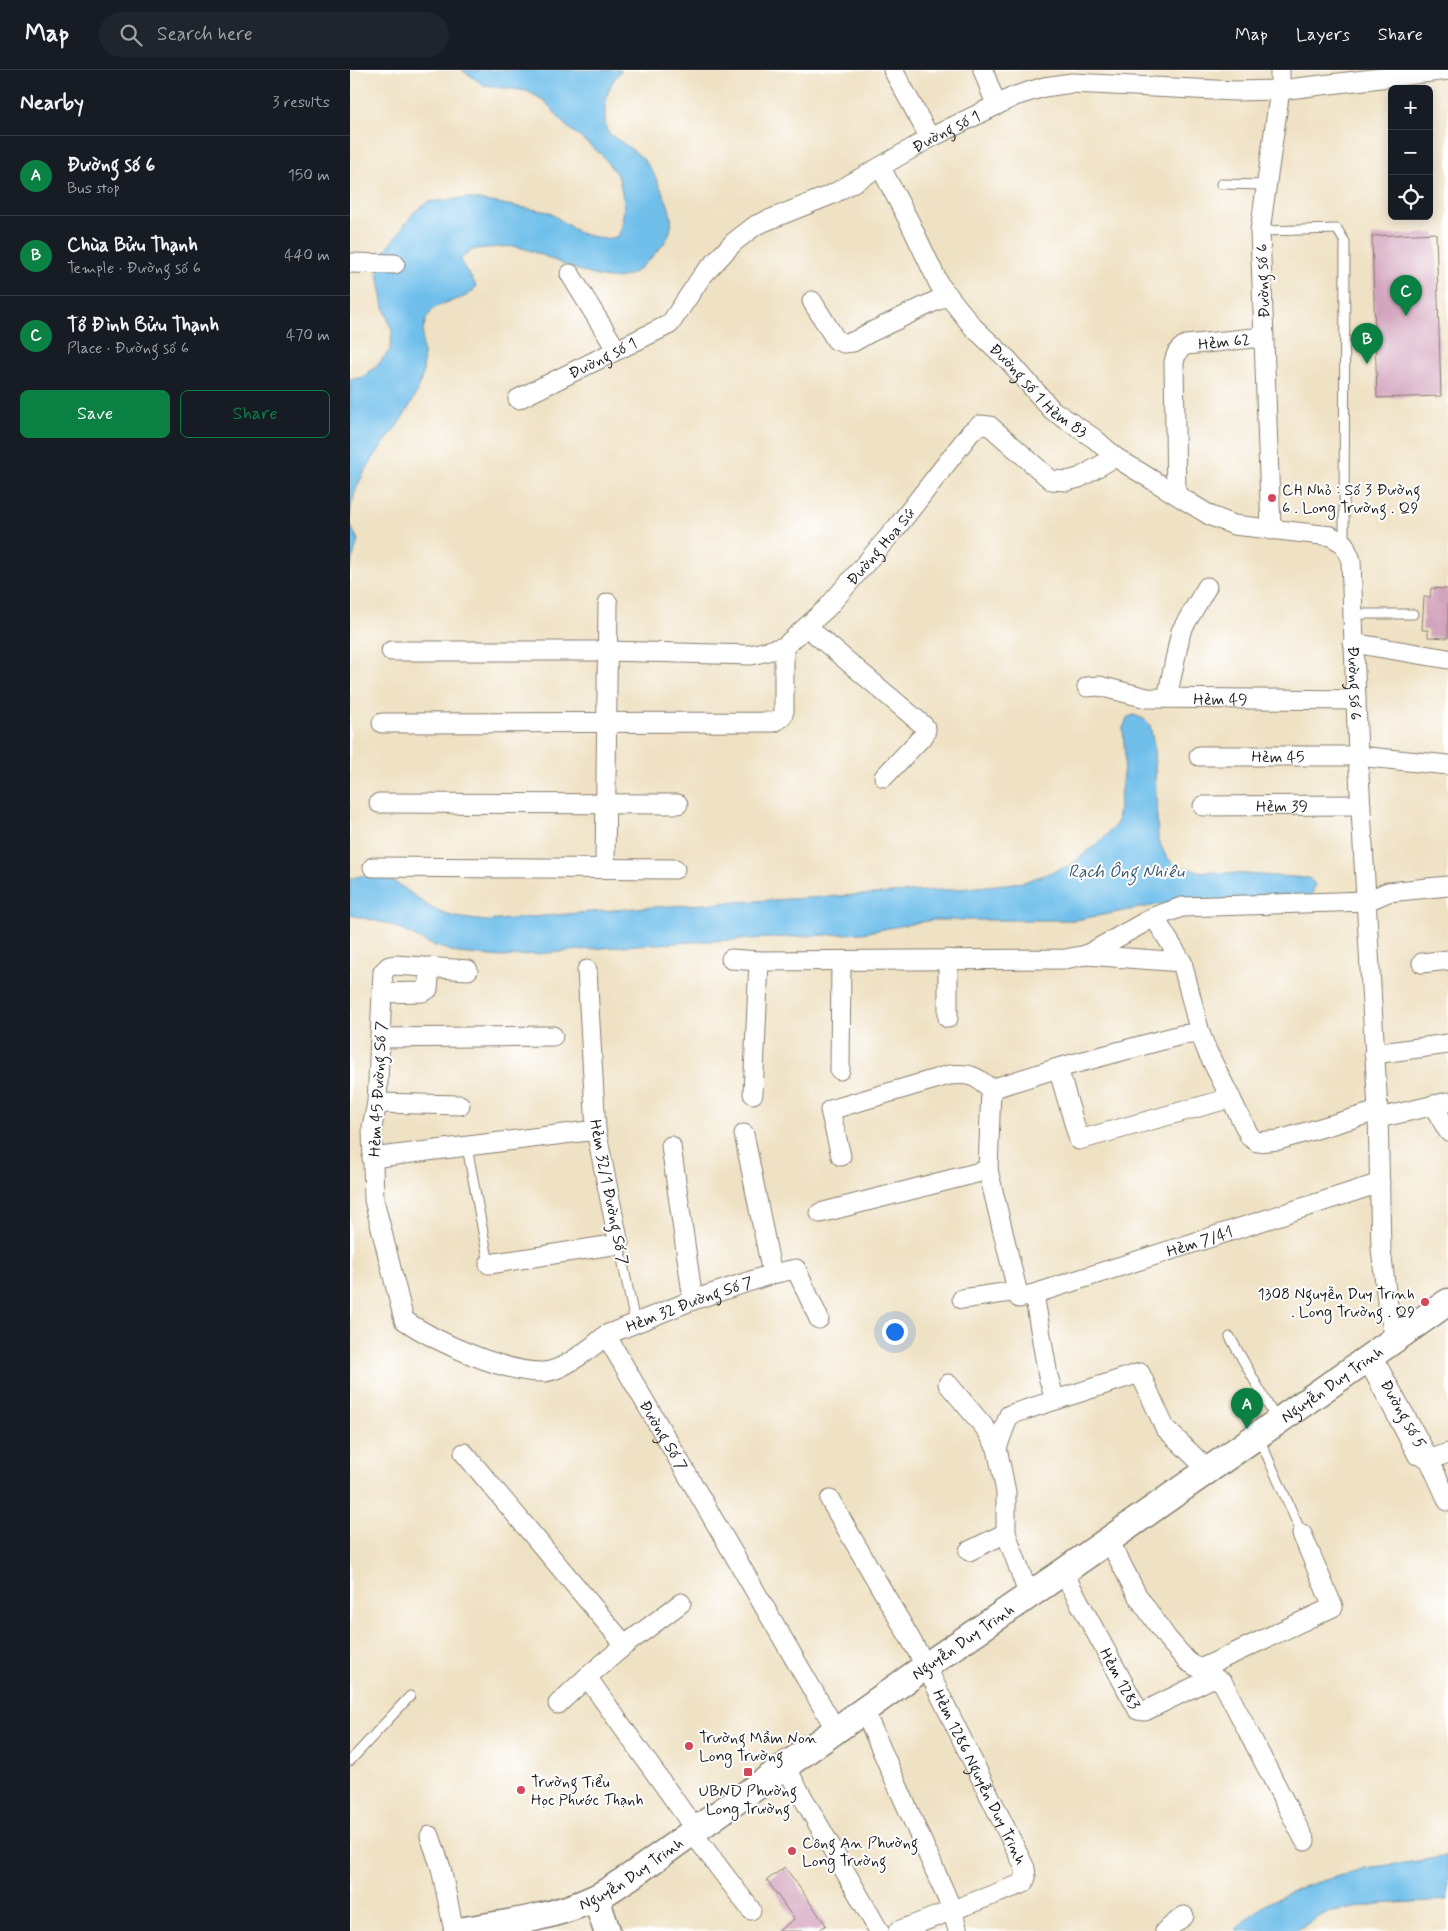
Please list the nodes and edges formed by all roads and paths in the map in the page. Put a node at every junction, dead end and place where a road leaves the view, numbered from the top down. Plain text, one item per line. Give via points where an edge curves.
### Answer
1 (893, 70) edge
2 (983, 70) edge
3 (1280, 70) edge
4 (1448, 70) edge
5 (1374, 74) edge
6 (1280, 90) junction
7 (996, 105) junction
8 (930, 138) junction
9 (881, 168) junction
10 (1221, 184) dead end
11 (1267, 185) junction
12 (1260, 231) junction
13 (350, 263) edge
14 (396, 264) dead end
15 (570, 274) dead end
16 (948, 295) junction
17 (812, 301) dead end
18 (1263, 337) junction
19 (616, 349) junction
20 (518, 399) dead end
21 (1115, 457) junction
22 (1176, 494) junction
23 (1271, 530) junction
24 (1344, 544) junction
25 (1207, 587) dead end
26 (608, 603) dead end
27 (1353, 614) junction
28 (1413, 614) dead end
29 (806, 627) junction
30 (1353, 644) junction
31 (784, 648) junction
32 (391, 651) dead end
33 (608, 651) junction
34 (1448, 659) edge
35 (1088, 687) dead end
36 (1168, 698) junction
37 (1356, 700) junction
38 (382, 723) dead end
39 (607, 724) junction
40 (1199, 756) dead end
41 (1358, 756) junction
42 (1448, 765) edge
43 (884, 778) dead end
44 (379, 803) dead end
45 (606, 804) junction
46 (678, 804) dead end
47 (1361, 805) junction
48 (1203, 806) dead end
49 (372, 867) dead end
50 (605, 868) junction
51 (675, 869) dead end
52 (1448, 886) edge
53 (1367, 901) junction
54 (1154, 917) junction
55 (1086, 955) junction
56 (730, 959) dead end
57 (948, 959) junction
58 (841, 960) junction
59 (1448, 960) edge
60 (758, 961) junction
61 (1182, 962) junction
62 (1422, 963) dead end
63 (430, 967) junction
64 (468, 970) dead end
65 (587, 970) dead end
66 (382, 994) junction
67 (948, 1018) dead end
68 (1200, 1033) junction
69 (553, 1036) dead end
70 (380, 1038) junction
71 (1448, 1044) edge
72 (1374, 1054) junction
73 (1058, 1068) junction
74 (840, 1070) dead end
75 (991, 1089) junction
76 (753, 1094) dead end
77 (1231, 1098) junction
78 (377, 1103) junction
79 (1441, 1103) edge
80 (460, 1105) dead end
81 (1378, 1114) junction
82 (596, 1130) junction
83 (1448, 1131) edge
84 (744, 1134) dead end
85 (671, 1146) dead end
86 (467, 1147) junction
87 (841, 1156) dead end
88 (372, 1158) junction
89 (988, 1170) junction
90 (1380, 1183) junction
91 (820, 1213) dead end
92 (619, 1244) junction
93 (489, 1264) joint
94 (772, 1274) junction
95 (1024, 1294) junction
96 (694, 1300) junction
97 (962, 1300) dead end
98 (1448, 1302) edge
99 (819, 1319) dead end
100 (635, 1323) junction
101 (606, 1335) junction
102 (1230, 1337) dead end
103 (1395, 1339) junction
104 (1367, 1358) junction
105 (948, 1384) dead end
106 (1055, 1400) junction
107 (1268, 1428) junction
108 (997, 1448) junction
109 (464, 1453) dead end
110 (1448, 1453) edge
111 (1429, 1459) junction
112 (1208, 1470) junction
113 (830, 1500) dead end
114 (1448, 1501) edge
115 (1006, 1533) junction
116 (1302, 1534) joint
117 (1109, 1540) junction
118 (969, 1551) dead end
119 (1063, 1572) junction
120 (1029, 1596) junction
121 (681, 1602) dead end
122 (626, 1645) junction
123 (926, 1666) junction
124 (1207, 1673) junction
125 (587, 1677) junction
126 (410, 1696) dead end
127 (558, 1704) dead end
128 (864, 1710) junction
129 (836, 1730) junction
130 (350, 1761) edge
131 (785, 1766) junction
132 (694, 1830) junction
133 (430, 1836) dead end
134 (1305, 1842) dead end
135 (596, 1898) junction
136 (952, 1909) junction
137 (751, 1910) dead end
138 (1184, 1916) dead end
139 (456, 1931) edge
140 (607, 1931) edge
141 (879, 1931) edge
142 (898, 1931) edge
143 (958, 1931) edge
144 (1165, 1931) edge

1 - 8 street
2 - 7 street
3 - 6 street, Đường số 6
4 - 5 street, Đường số 1
5 - 6 street, Đường số 1
6 - 7 street, Đường số 1 via 1235,91 1072,83 1044,87
6 - 11 street, Đường số 6
7 - 8 street, Đường số 1
8 - 9 street, Đường số 1
9 - 16 street, Đường số 1 Hẻm 83 via 939,284
9 - 19 street, Đường số 1 via 833,194 756,225 734,242 702,276 670,324
10 - 11 lane
11 - 12 street, Đường số 6
12 - 18 street, Đường số 6
12 - 24 lane via 1337,229 1345,242
13 - 14 street
15 - 19 street
16 - 17 street via 853,342 836,340
16 - 21 street, Đường số 1 Hẻm 83 via 973,327 1009,361 1052,410 1095,438
18 - 22 street, Hẻm 62 via 1180,348 1174,362
18 - 23 street, Đường số 6
19 - 20 street, Đường số 1
21 - 22 street, Đường số 1 Hẻm 83
21 - 29 street, Đường Hoa Sứ via 1079,478 1051,480 990,426 980,425 971,432 897,527
22 - 23 street, Đường số 1 Hẻm 83 via 1211,516 1234,525
23 - 24 street via 1331,536
24 - 27 street, Đường số 6 via 1351,560
25 - 36 street via 1181,631
26 - 33 street
27 - 28 lane
27 - 30 street, Đường số 6
29 - 31 street, Đường Hoa Sứ
29 - 43 street via 926,729
30 - 34 street
30 - 37 street, Đường số 6
31 - 33 street via 751,655
31 - 39 street via 784,711 782,717 774,722
32 - 33 street
33 - 39 street
35 - 36 street, Hẻm 49 via 1100,686 1147,698
36 - 37 street, Hẻm 49
37 - 41 street, Đường số 6
38 - 39 street
39 - 45 street
40 - 41 street, Hẻm 45
41 - 42 street, Hẻm 45
41 - 47 street, Đường số 6
44 - 45 street
45 - 46 street
45 - 50 street
47 - 48 street, Hẻm 39
47 - 53 street, Đường số 6
49 - 50 street
50 - 51 street
52 - 53 street via 1388,892
53 - 54 street via 1182,907
53 - 72 street, Đường số 6
54 - 55 street
54 - 61 street
55 - 57 street via 1064,959
55 - 61 street
56 - 60 street
57 - 58 street
57 - 67 street
58 - 60 street
58 - 74 street
59 - 62 street
60 - 76 street
61 - 68 street
63 - 64 street, Hẻm 45 Đường Số 7
63 - 66 street via 428,989 423,992
63 - 66 street, Hẻm 45 Đường Số 7 via 389,966 384,972
65 - 82 street, Hẻm 32/1 Đường Số 7
66 - 70 street, Hẻm 45 Đường Số 7
68 - 73 street via 1180,1035
68 - 77 street
69 - 70 street
70 - 78 street, Hẻm 45 Đường Số 7
71 - 72 street
72 - 81 street, Đường số 6
73 - 75 street
73 - 77 street via 1079,1140
75 - 87 street via 978,1077 949,1075 830,1110
75 - 89 street
77 - 81 street via 1250,1137 1257,1142 1279,1140
78 - 80 street
78 - 88 street, Hẻm 45 Đường Số 7 via 372,1127
79 - 81 street
79 - 83 street
81 - 90 street, Đường số 6
82 - 86 street
82 - 92 street, Hẻm 32/1 Đường Số 7
84 - 94 street
85 - 96 street
86 - 88 street
86 - 93 lane
88 - 101 street, Hẻm 45 Đường Số 7 via 374,1200 404,1320 424,1334 506,1367 546,1372 575,1360
89 - 91 street
89 - 95 street
90 - 95 street, Hẻm 7/41
90 - 103 street, Đường số 6 via 1381,1249
92 - 93 street
92 - 100 lane, Hẻm 32/1 Đường Số 7
94 - 96 street, Hẻm 32 Đường Số 7
94 - 99 street, Hẻm 32 Đường Số 7 via 796,1269
95 - 97 street, Hẻm 7/41
95 - 106 street
96 - 100 street, Hẻm 32 Đường Số 7
98 - 103 main road, Nguyễn Duy Trinh
100 - 101 street, Hẻm 32 Đường Số 7
101 - 129 street, Đường Số 7
102 - 107 lane
103 - 104 main road, Nguyễn Duy Trinh
104 - 107 main road, Nguyễn Duy Trinh
104 - 111 street, Đường số 5
105 - 108 street via 986,1429
106 - 108 street via 1009,1415
106 - 112 street via 1140,1373 1165,1428
107 - 112 main road, Nguyễn Duy Trinh
107 - 116 lane
108 - 115 street via 1006,1492
109 - 122 street
110 - 111 street
111 - 114 street, Đường số 5
112 - 117 main road, Nguyễn Duy Trinh
113 - 123 street, Hẻm 1286 Nguyễn Duy Trinh
115 - 118 street
115 - 120 street
116 - 124 street via 1333,1607
117 - 119 main road, Nguyễn Duy Trinh
117 - 124 street via 1137,1595 1167,1638 1188,1660
119 - 120 main road, Nguyễn Duy Trinh
119 - 124 street, Hẻm 1283 via 1138,1710 1145,1711
120 - 123 main road, Nguyễn Duy Trinh
121 - 122 street
122 - 125 street
123 - 128 main road, Nguyễn Duy Trinh
123 - 136 street, Hẻm 1286 Nguyễn Duy Trinh via 1025,1868 1026,1877 1024,1883
124 - 134 street via 1223,1683
125 - 127 street
125 - 132 street
126 - 130 lane
128 - 129 main road, Nguyễn Duy Trinh
128 - 136 street
129 - 131 main road, Nguyễn Duy Trinh
131 - 132 main road, Nguyễn Duy Trinh
131 - 141 street
132 - 135 main road, Nguyễn Duy Trinh
132 - 137 street
133 - 139 street
135 - 139 main road, Nguyễn Duy Trinh via 520,1921
135 - 140 main road
136 - 142 street
136 - 143 street
138 - 144 street

